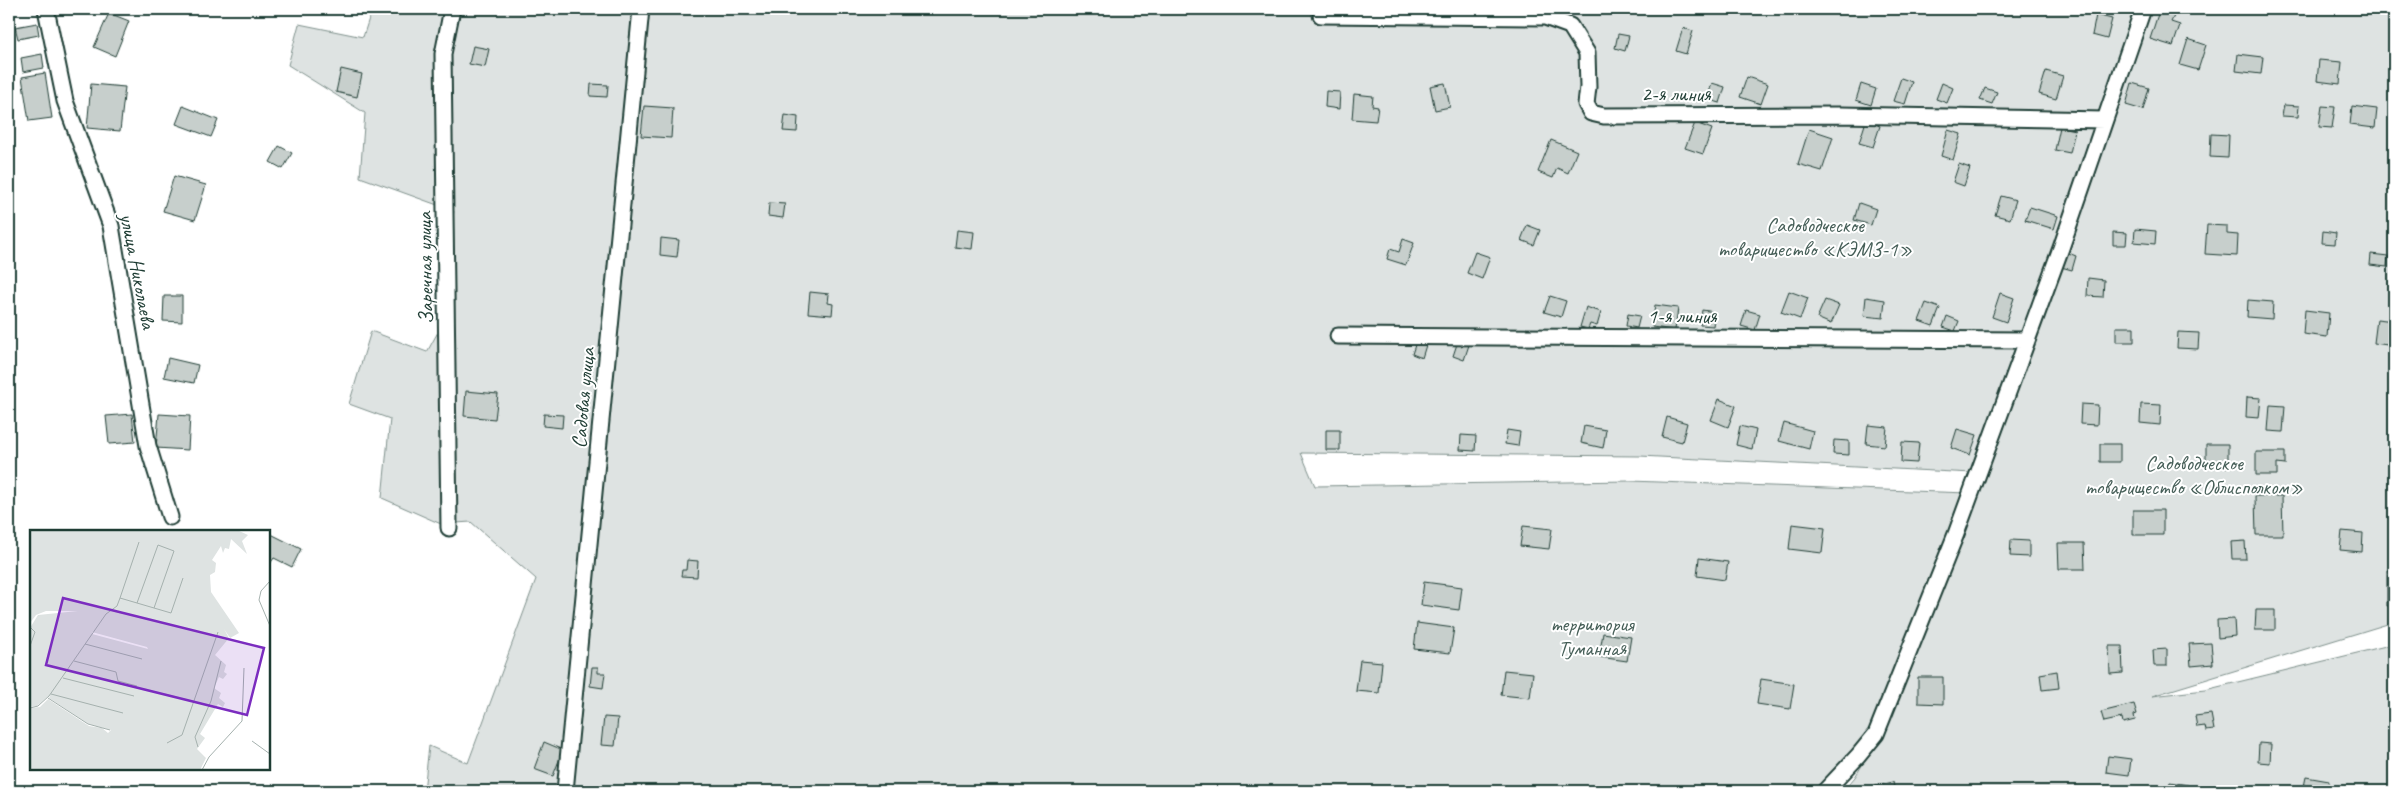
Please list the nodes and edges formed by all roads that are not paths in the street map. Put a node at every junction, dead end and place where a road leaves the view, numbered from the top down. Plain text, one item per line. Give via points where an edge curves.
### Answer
1 (46, 9) edge
2 (452, 9) edge
3 (641, 9) edge
4 (2143, 9) edge
5 (1321, 15) dead end
6 (2104, 120) junction
7 (1338, 336) dead end
8 (2026, 340) junction
9 (170, 517) dead end
10 (450, 528) dead end
11 (565, 791) edge
12 (1824, 791) edge

1 - 9 street, улица Николаева via 65,101 111,226 148,446
2 - 10 street, Заречная улица via 443,54
3 - 11 street, Садовая улица
4 - 6 street
5 - 6 street, 2-я линия via 1545,17 1570,26 1587,53 1586,104 1591,113 1604,116 1841,115
6 - 8 street
7 - 8 street, 1-я линия
8 - 12 street via 1956,534 1876,734

